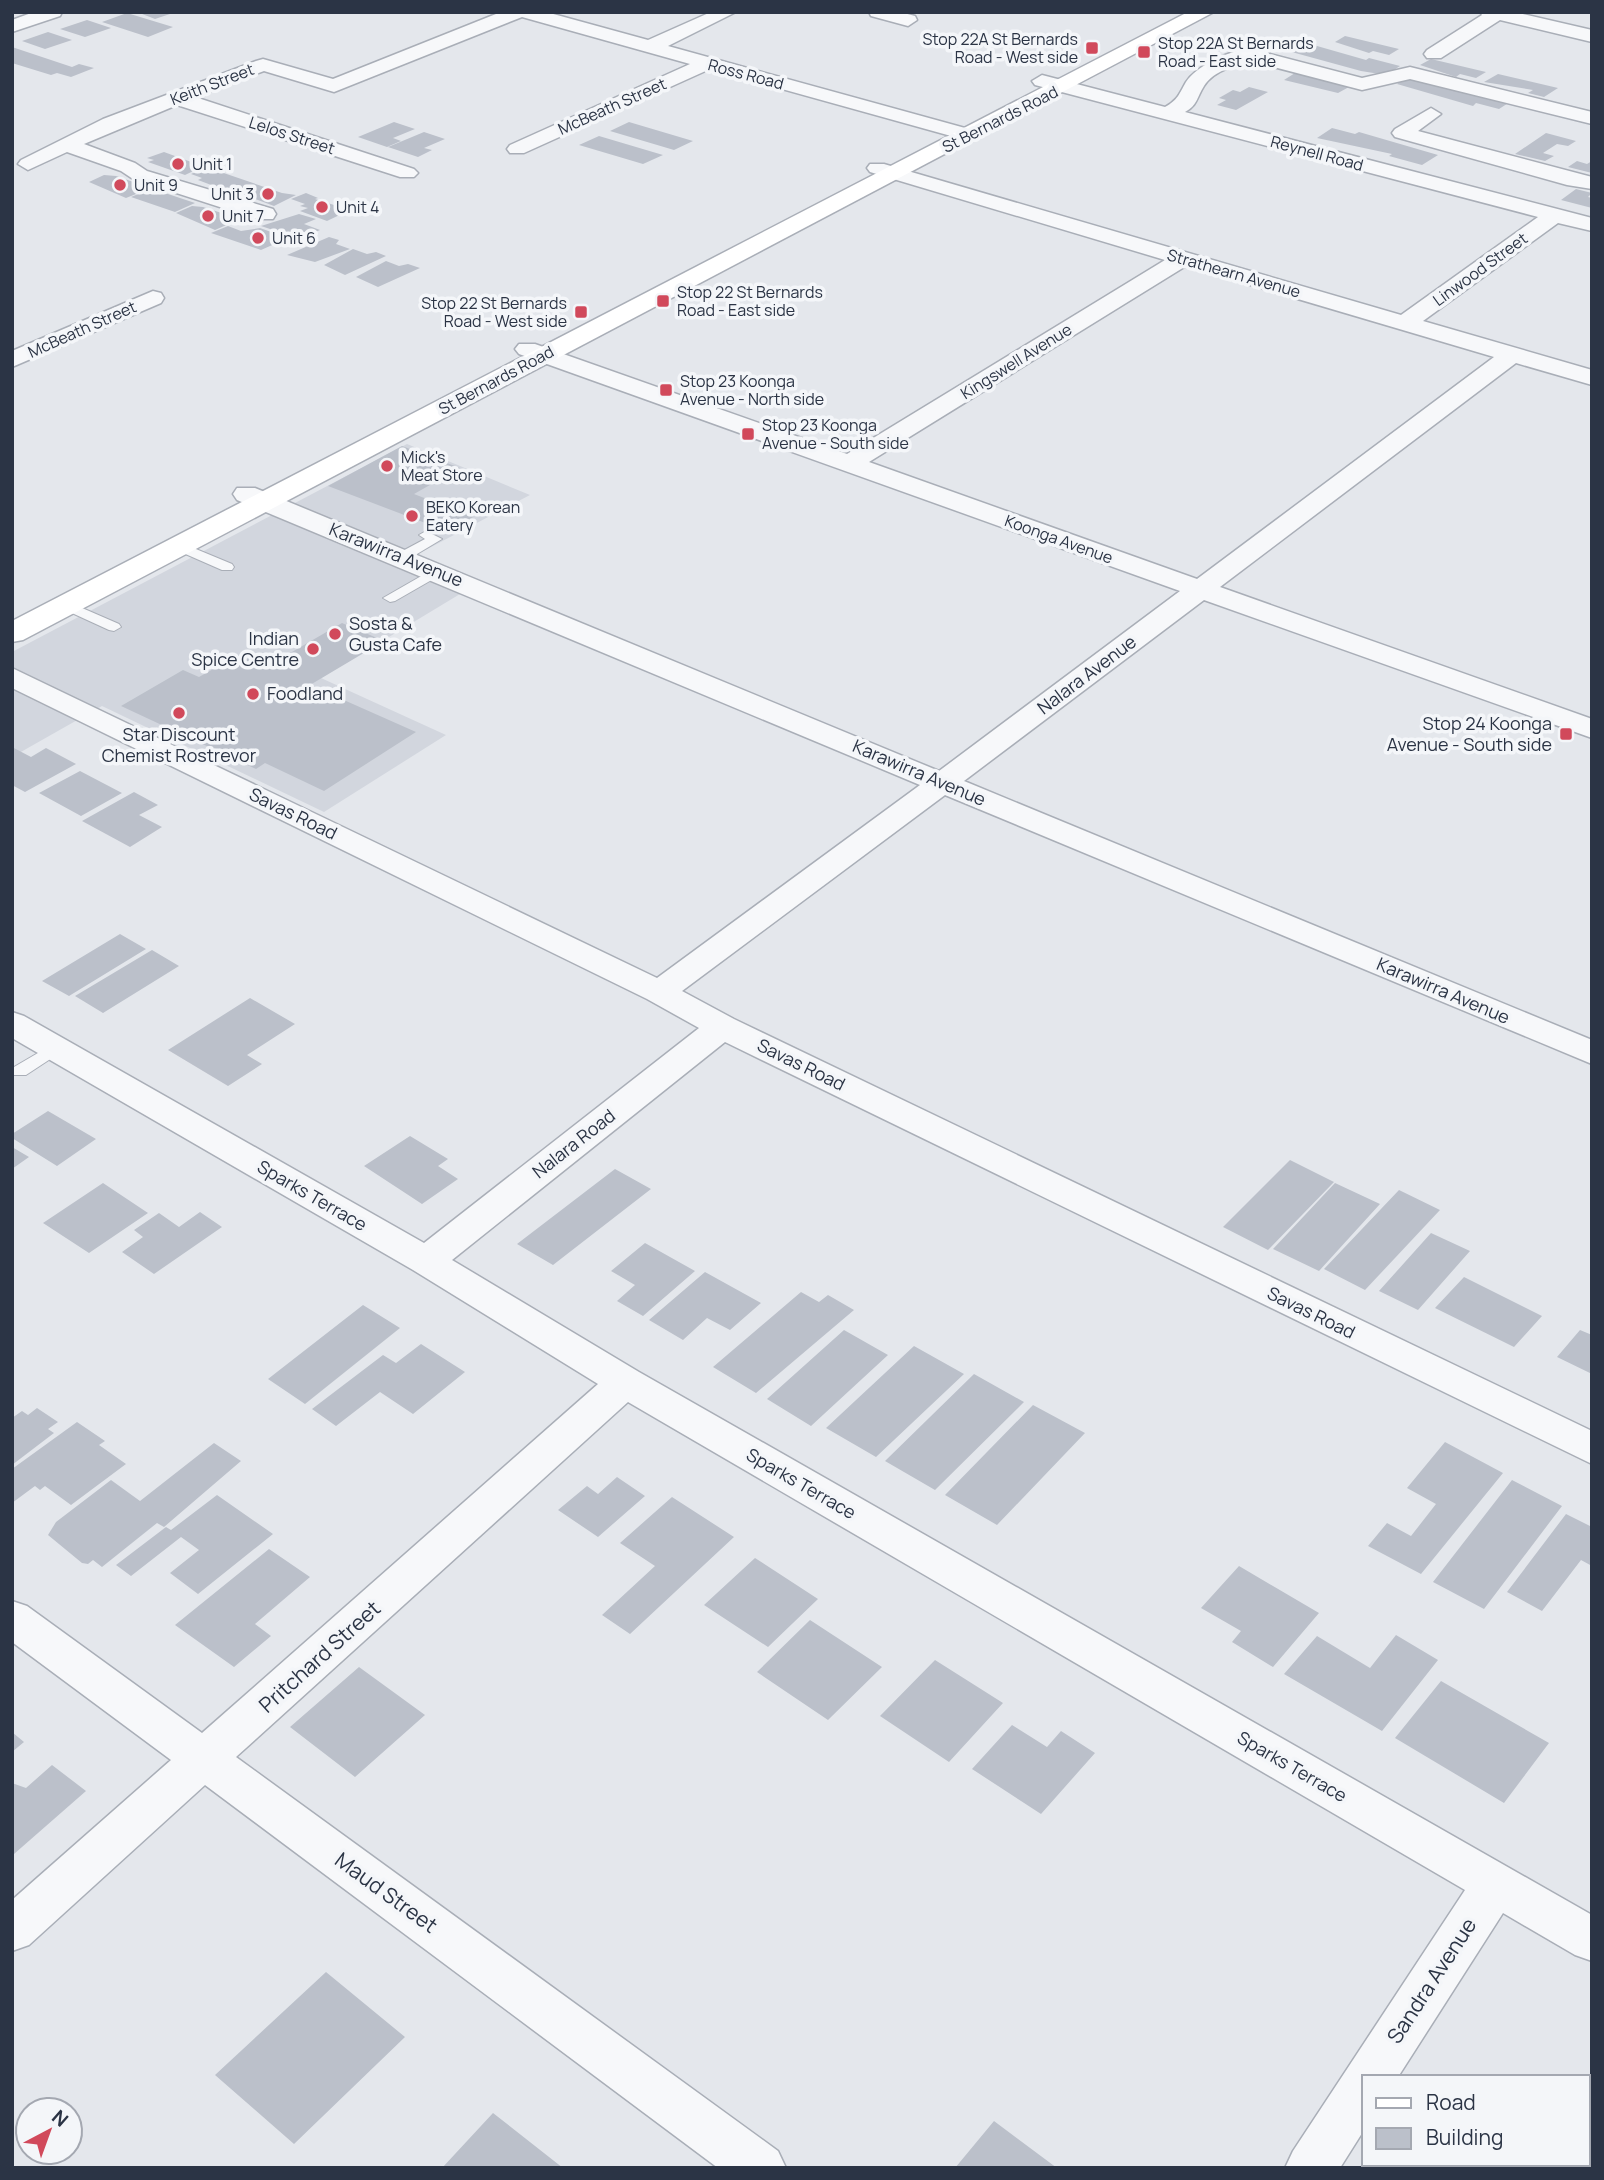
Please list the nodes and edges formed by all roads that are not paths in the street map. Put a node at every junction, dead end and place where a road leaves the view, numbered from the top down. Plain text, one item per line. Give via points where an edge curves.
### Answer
1 (53, 12) edge
2 (518, 12) edge
3 (524, 12) edge
4 (727, 12) edge
5 (878, 12) edge
6 (1178, 12) edge
7 (1205, 12) edge
8 (1493, 13) edge
9 (908, 20) dead end
10 (12, 26) edge
11 (1592, 36) edge
12 (649, 47) junction
13 (1434, 54) dead end
14 (708, 63) junction
15 (1053, 84) junction
16 (177, 97) junction
17 (1167, 114) junction
18 (1431, 114) dead end
19 (1592, 118) edge
20 (960, 133) junction
21 (66, 145) junction
22 (517, 149) dead end
23 (1460, 150) junction
24 (28, 164) dead end
25 (885, 171) junction
26 (407, 173) dead end
27 (1416, 179) junction
28 (1592, 183) edge
29 (265, 214) dead end
30 (1555, 215) junction
31 (1592, 225) edge
32 (1183, 258) junction
33 (153, 298) dead end
34 (1405, 323) junction
35 (536, 352) junction
36 (1512, 355) junction
37 (12, 360) edge
38 (1592, 378) edge
39 (849, 464) junction
40 (256, 498) junction
41 (426, 535) dead end
42 (178, 546) junction
43 (402, 557) junction
44 (227, 567) dead end
45 (437, 571) junction
46 (1201, 589) junction
47 (390, 598) dead end
48 (66, 605) junction
49 (12, 614) edge
50 (114, 627) dead end
51 (12, 633) edge
52 (12, 677) edge
53 (1592, 700) edge
54 (1581, 725) edge
55 (943, 783) junction
56 (659, 992) junction
57 (12, 1023) edge
58 (722, 1027) junction
59 (55, 1048) junction
60 (1592, 1053) edge
61 (20, 1071) dead end
62 (426, 1261) junction
63 (625, 1382) junction
64 (1592, 1449) edge
65 (12, 1618) edge
66 (205, 1760) junction
67 (1495, 1884) junction
68 (12, 1930) edge
69 (1592, 1940) edge
70 (1371, 2075) edge
71 (1362, 2089) edge
72 (760, 2168) edge
73 (1311, 2168) edge

1 - 10 street
2 - 16 street, Keith Street via 334,86 263,65
3 - 12 street, Ross Road
4 - 12 street
5 - 9 street
6 - 15 main road, St Bernards Road
7 - 15 main road, St Bernards Road
8 - 11 street
8 - 13 street
12 - 14 street, Ross Road
14 - 20 street, Ross Road
14 - 22 street, McBeath Street
15 - 17 street, Reynell Road
15 - 20 main road, St Bernards Road
16 - 21 street, Keith Street via 110,122
16 - 26 street, Lelos Street
17 - 19 street via 1186,104 1204,74 1245,55 1362,84 1410,73
17 - 27 street, Reynell Road
18 - 23 street via 1402,133
20 - 25 main road, St Bernards Road
21 - 24 street, Keith Street
21 - 29 street
23 - 27 street
23 - 28 street
25 - 32 street, Strathearn Avenue
25 - 35 main road, St Bernards Road
27 - 30 street, Reynell Road
30 - 31 street, Reynell Road
30 - 34 street, Linwood Street
32 - 34 street, Strathearn Avenue
32 - 39 street, Kingswell Avenue
33 - 37 street, McBeath Street
34 - 36 street, Strathearn Avenue
35 - 39 street, Koonga Avenue
35 - 40 main road, St Bernards Road
36 - 38 street, Strathearn Avenue
36 - 46 street, Nalara Avenue
39 - 46 street, Koonga Avenue
40 - 42 main road, St Bernards Road
40 - 43 street, Karawirra Avenue
40 - 49 main road, St Bernards Road
41 - 43 lane via 435,539
42 - 44 lane
42 - 48 main road, St Bernards Road
43 - 45 street, Karawirra Avenue
45 - 47 lane
45 - 55 street, Karawirra Avenue
46 - 54 street, Koonga Avenue
46 - 55 street, Nalara Avenue
48 - 50 lane
48 - 51 main road, St Bernards Road
52 - 56 street, Savas Road
53 - 54 street
55 - 56 street, Nalara Avenue
55 - 60 street, Karawirra Avenue
56 - 58 street, Savas Road
57 - 59 street, Sparks Terrace
58 - 62 street, Nalara Road
58 - 64 street, Savas Road
59 - 61 lane
59 - 62 street, Sparks Terrace
62 - 63 street, Sparks Terrace
63 - 66 street, Pritchard Street
63 - 67 street, Sparks Terrace
65 - 66 street, Maud Street
66 - 68 street, Pritchard Street
66 - 72 street, Maud Street
67 - 69 street, Sparks Terrace
67 - 70 street, Sandra Avenue
71 - 73 street

